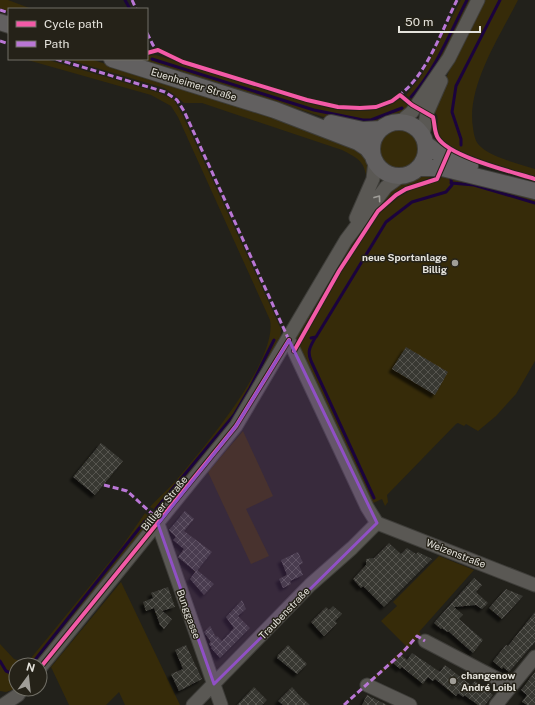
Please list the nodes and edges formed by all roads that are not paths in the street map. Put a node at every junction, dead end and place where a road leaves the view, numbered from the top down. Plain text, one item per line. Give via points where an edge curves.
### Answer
1 (478, 0) edge
2 (449, 58) junction
3 (115, 60) edge
4 (275, 110) junction
5 (400, 122) junction
6 (381, 129) junction
7 (425, 140) junction
8 (374, 159) junction
9 (418, 168) junction
10 (401, 176) junction
11 (535, 191) edge
12 (346, 240) junction
13 (289, 340) junction
14 (377, 523) junction
15 (158, 524) junction
16 (535, 585) edge
17 (430, 647) dead end
18 (535, 657) edge
19 (48, 658) edge
20 (214, 684) junction
21 (367, 685) dead end
22 (511, 686) junction
23 (14, 697) edge
24 (3, 705) edge
25 (193, 705) edge
26 (222, 705) edge
27 (410, 705) edge
28 (496, 705) edge

1 - 2 street
2 - 5 street via 412,112
2 - 7 street via 427,113
3 - 4 main road, Euenheimer Straße
4 - 6 main road, Euenheimer Straße via 357,129
4 - 8 main road, Euenheimer Straße via 358,142 367,148
5 - 6 main road
5 - 7 main road via 414,126
6 - 8 main road via 374,139
7 - 9 main road via 426,156
7 - 11 main road via 446,157
8 - 10 main road via 385,172
8 - 12 street, Billiger Straße via 373,178
9 - 10 main road
9 - 11 main road via 442,168
12 -> 10 street, Billiger Straße via 386,187
12 - 13 street, Billiger Straße
13 - 14 street
13 - 15 street, Billiger Straße via 236,426
14 - 16 street, Weizenstraße
14 - 20 street, Traubenstraße via 310,585
15 - 19 street, Billiger Straße
15 - 20 street, Bunggasse
17 - 22 street
18 - 22 street
20 - 25 street, Traubenstraße
20 - 26 street, Bunggasse
21 - 27 street
22 - 28 street
23 - 24 street

